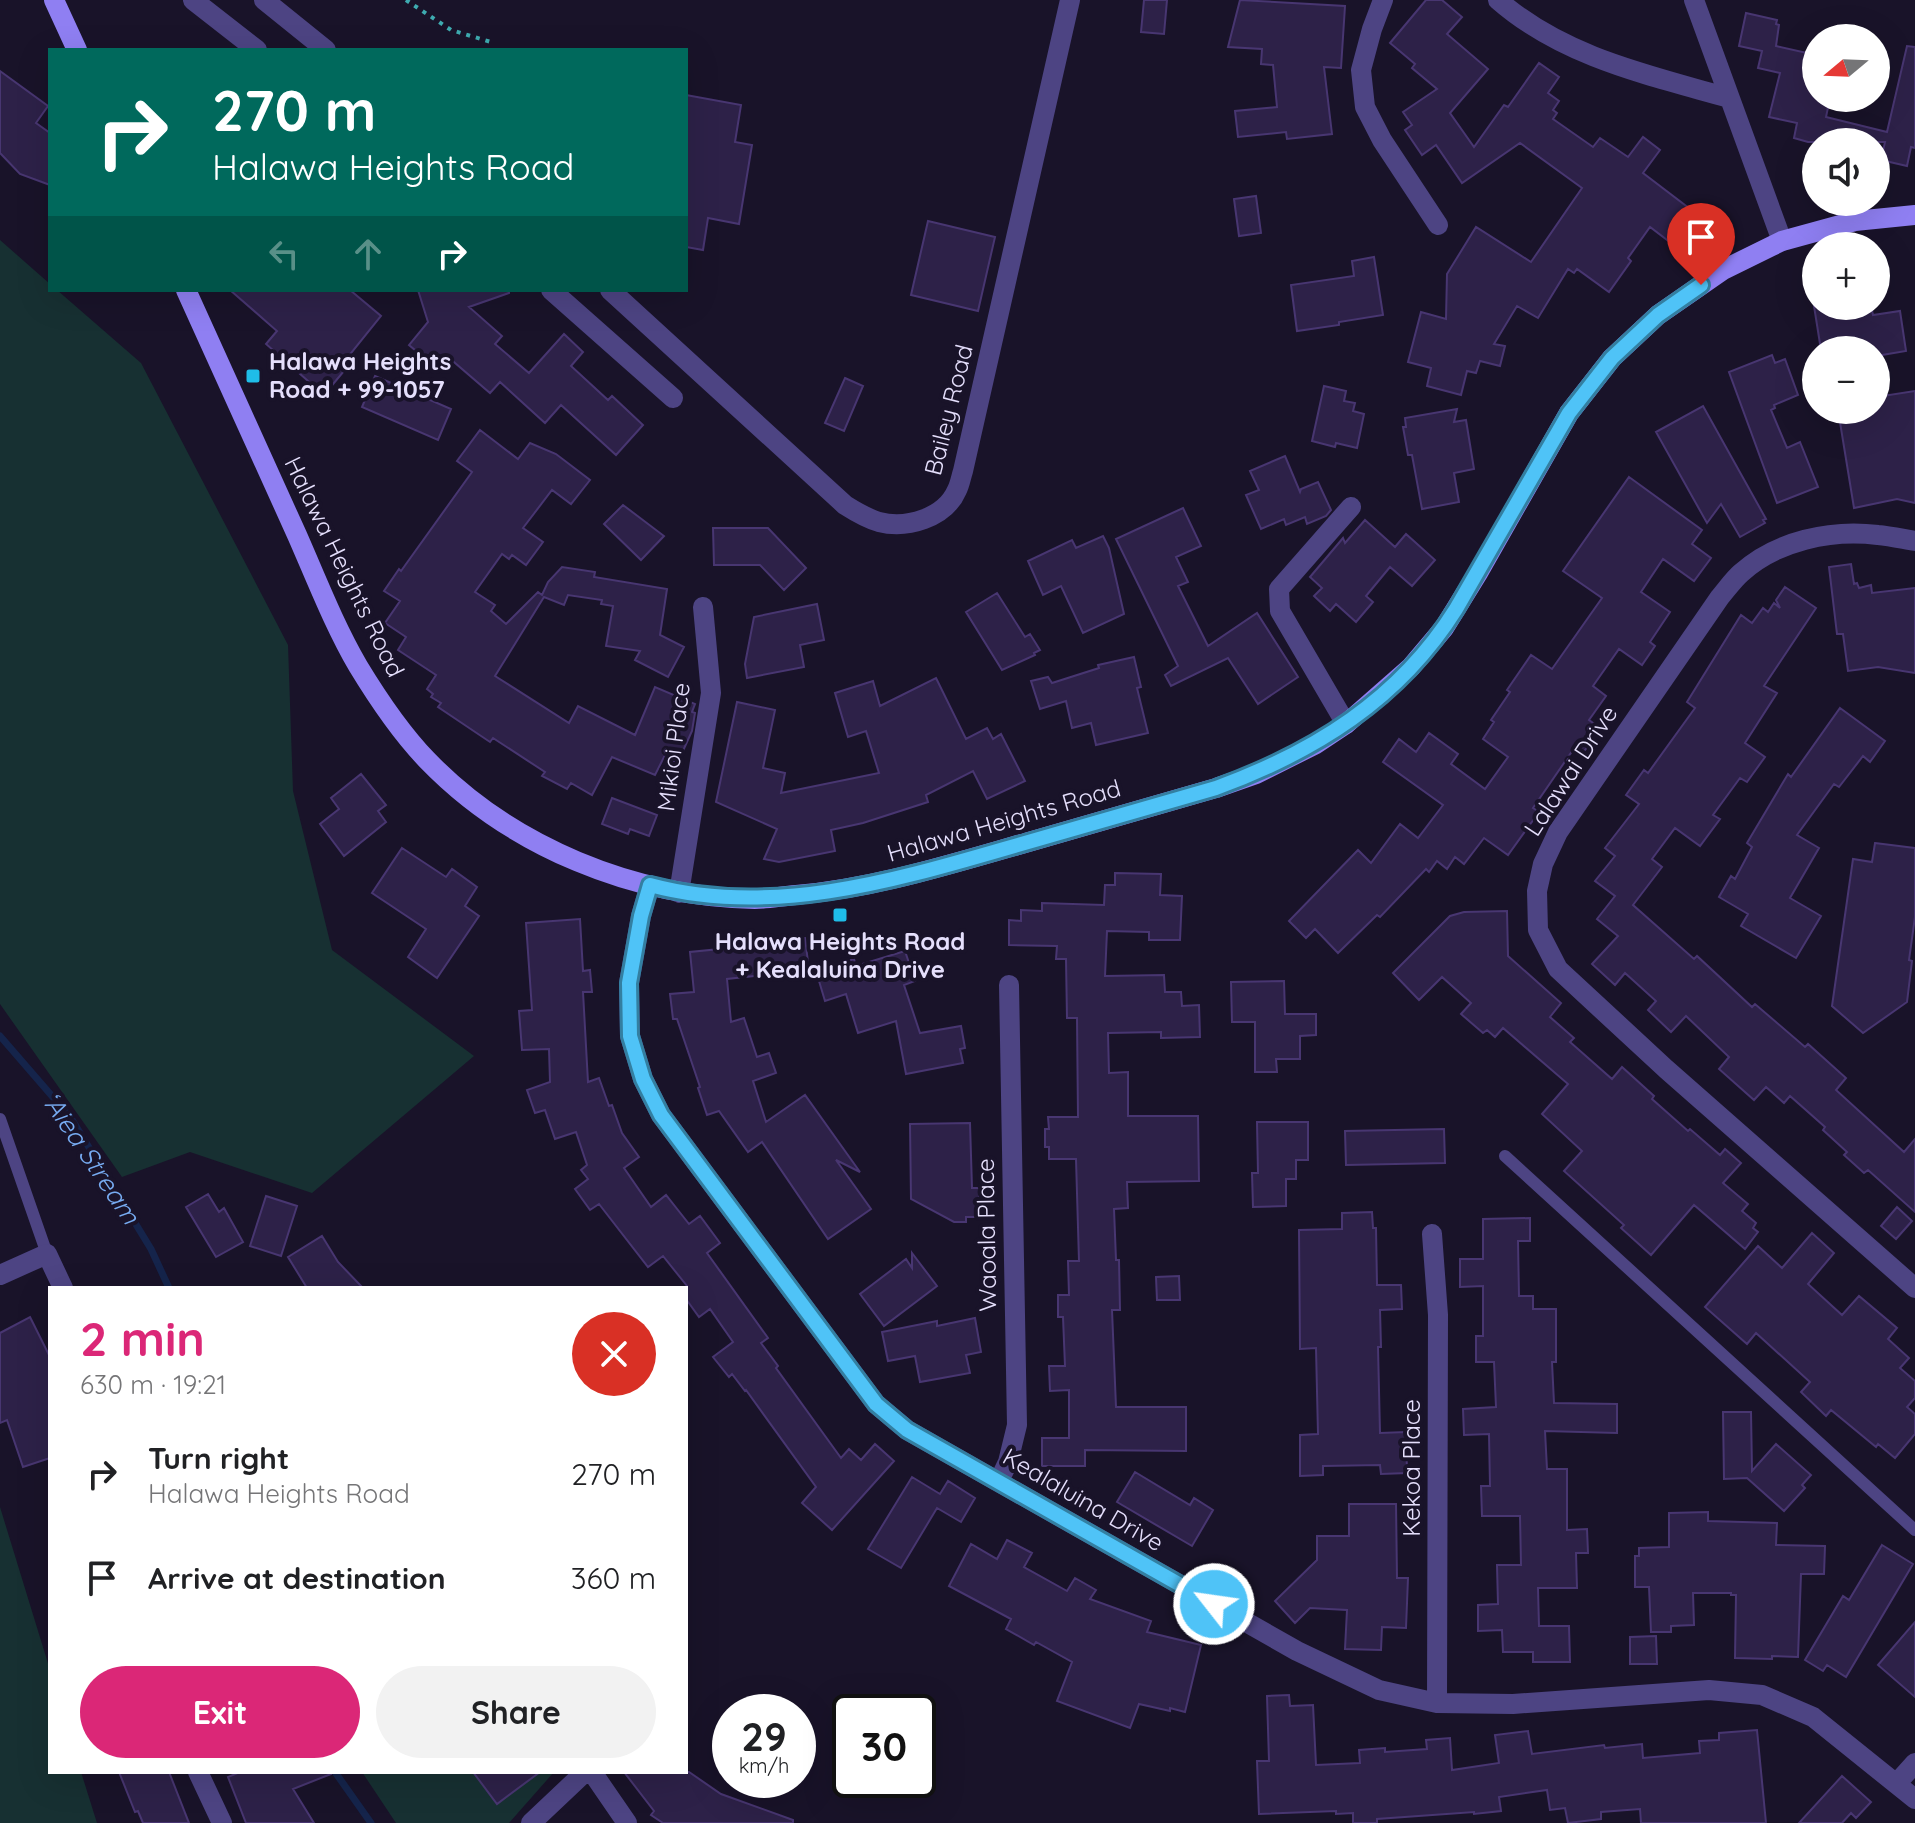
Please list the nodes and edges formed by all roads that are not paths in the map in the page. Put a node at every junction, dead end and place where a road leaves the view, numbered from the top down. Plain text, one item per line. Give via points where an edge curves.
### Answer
1 (193, 0) edge
2 (264, 0) edge
3 (1070, 0) edge
4 (1383, 0) edge
5 (1498, 0) edge
6 (1694, 0) edge
7 (55, 1) edge
8 (76, 48) edge
9 (254, 48) edge
10 (324, 48) edge
11 (1729, 98) junction
12 (1915, 215) edge
13 (1438, 225) dead end
14 (1782, 241) junction
15 (187, 292) edge
16 (553, 292) edge
17 (612, 292) edge
18 (673, 398) dead end
19 (1351, 507) dead end
20 (1915, 541) edge
21 (703, 607) dead end
22 (1346, 724) junction
23 (650, 885) junction
24 (679, 893) junction
25 (1009, 985) dead end
26 (0, 1119) edge
27 (1505, 1156) dead end
28 (1432, 1234) dead end
29 (47, 1254) junction
30 (0, 1275) edge
31 (62, 1286) edge
32 (1915, 1288) edge
33 (999, 1481) junction
34 (1915, 1530) edge
35 (1437, 1703) junction
36 (1915, 1763) edge
37 (199, 1774) edge
38 (583, 1774) edge
39 (593, 1774) edge
40 (1897, 1783) junction
41 (1915, 1799) edge
42 (222, 1823) edge
43 (531, 1823) edge
44 (627, 1823) edge

1 - 9 street
2 - 10 street
3 - 17 street, Bailey Road via 963,471 947,506 931,516 896,524 879,522 845,505
4 - 13 street via 1361,70 1365,107
5 - 11 street via 1518,18 1583,52
6 - 11 street
7 - 8 street
11 - 14 street
12 - 14 street, Halawa Heights Road via 1855,221
14 - 22 street, Halawa Heights Road via 1723,270 1658,315 1612,358 1569,413 1444,628 1411,667
15 - 23 street, Halawa Heights Road via 330,610 390,716 428,760 503,823 599,871
16 - 18 street
19 - 22 street via 1279,589 1280,611
20 - 32 street, Lalawai Drive via 1843,533 1771,552 1742,572 1558,832 1537,891 1538,930 1558,969
21 - 24 street, Mikioi Place via 711,693
22 - 24 street, Halawa Heights Road via 1291,757 1216,788 892,880 756,899
23 - 24 street, Halawa Heights Road
23 - 33 street, Kealaluina Drive via 629,983 630,1036 661,1115 876,1404 907,1430
25 - 33 street, Waoala Place via 1017,1425
26 - 29 lane
27 - 34 lane
28 - 35 street, Kekoa Place via 1438,1315
29 - 30 street
29 - 31 street
33 - 35 street, Kealaluina Drive via 1297,1651 1379,1690
35 - 40 street, Kealaluina Drive via 1513,1704 1709,1690 1762,1695 1813,1717
36 - 40 street
37 - 42 street
38 - 43 street
39 - 44 street
40 - 41 street, Kealaluina Drive

